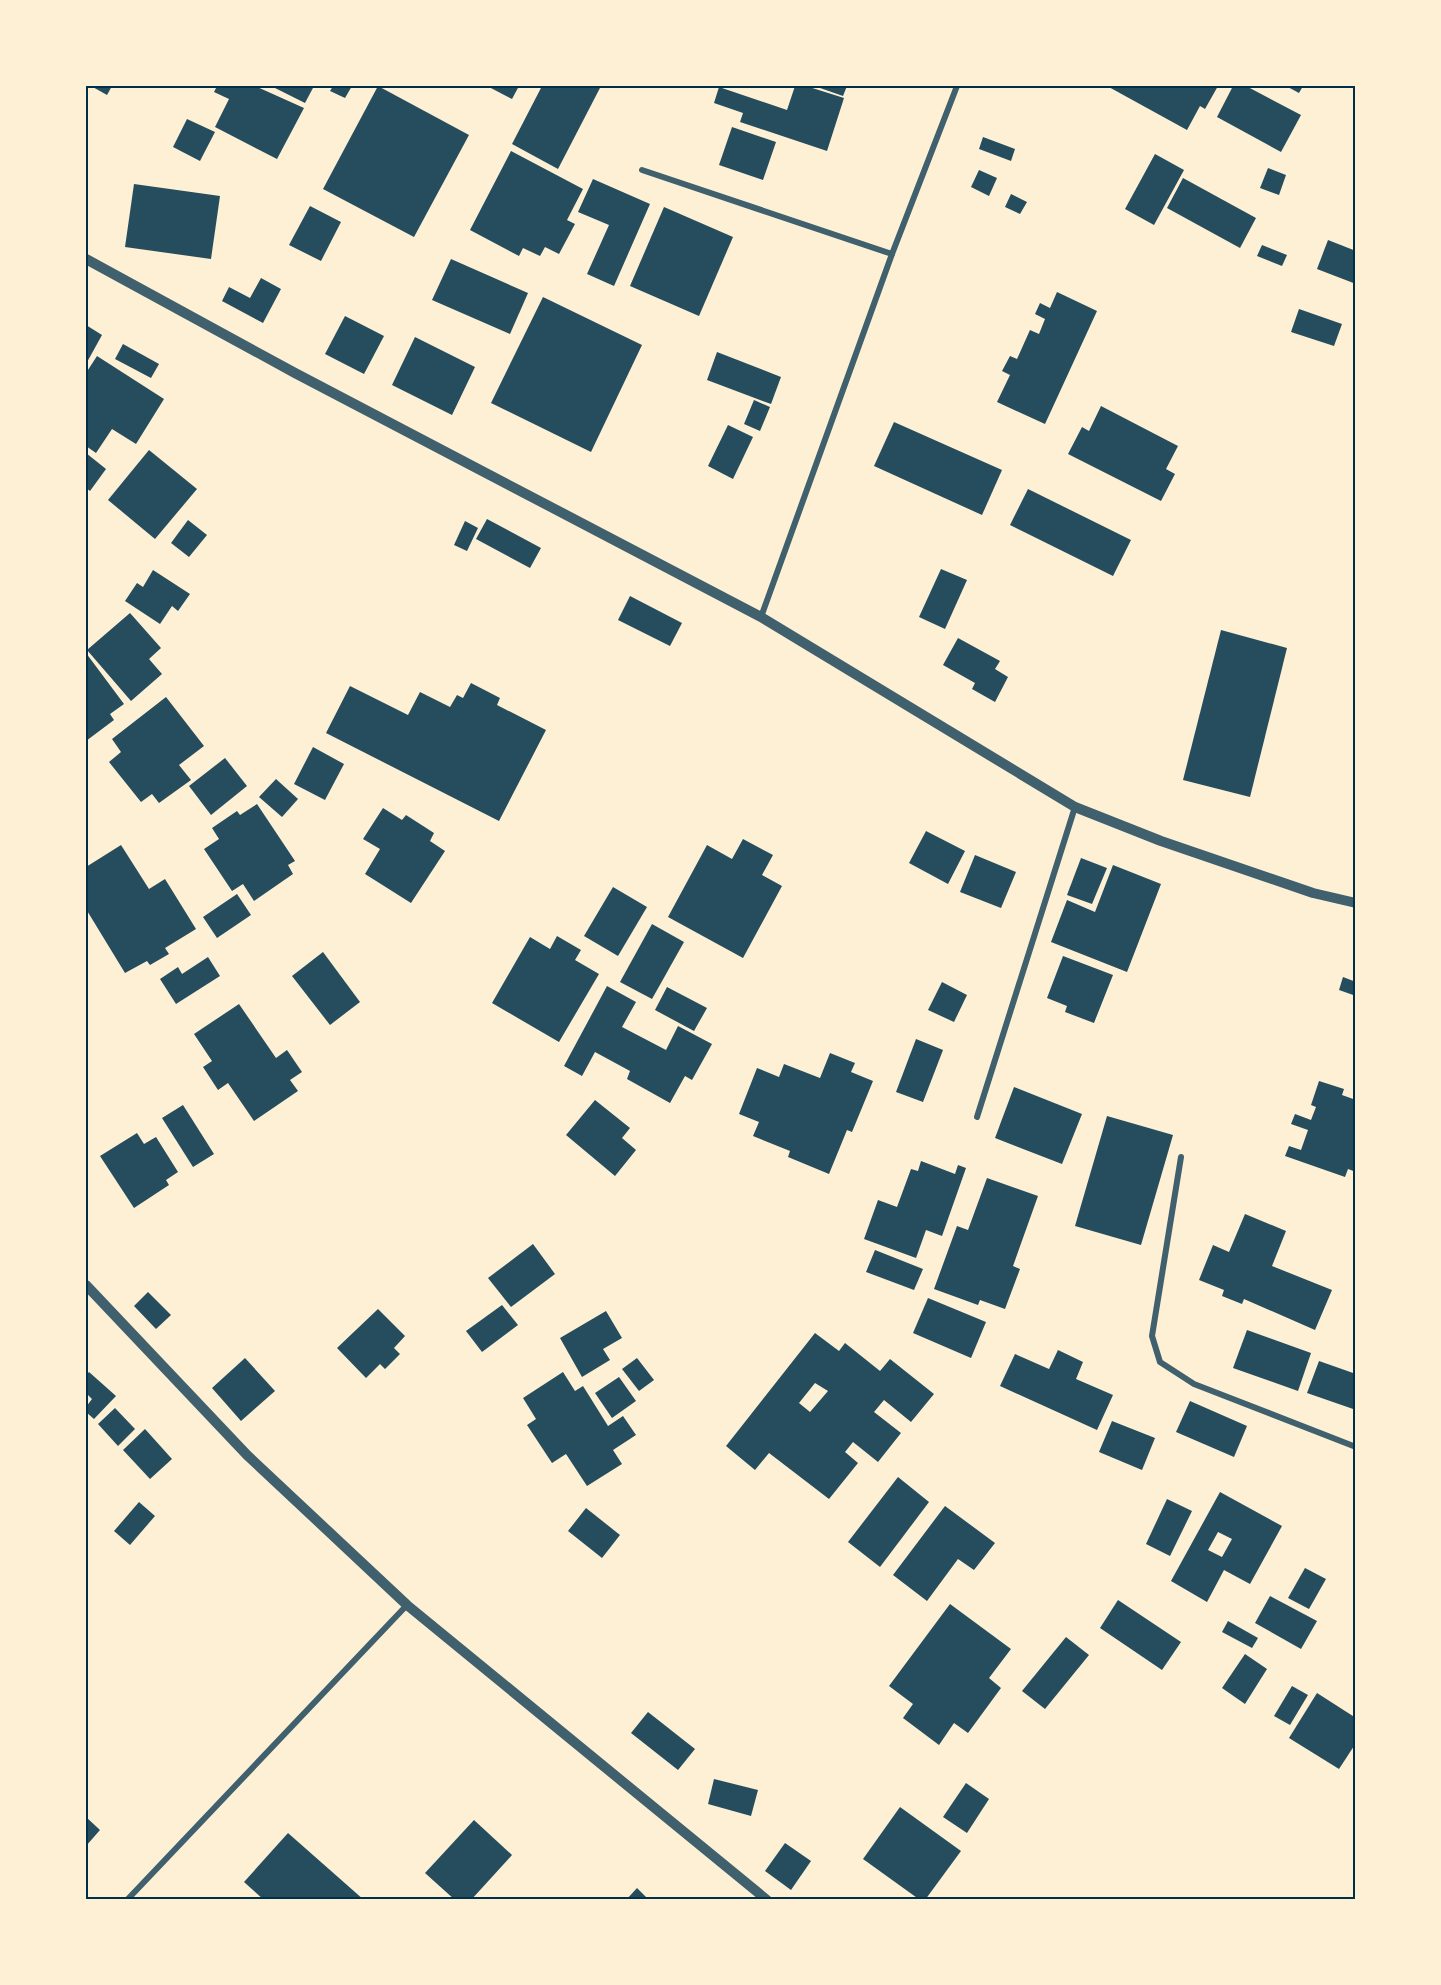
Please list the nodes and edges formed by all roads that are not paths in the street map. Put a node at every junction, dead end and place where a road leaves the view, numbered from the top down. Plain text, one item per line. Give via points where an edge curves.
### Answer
1 (957, 86) edge
2 (642, 170) dead end
3 (892, 254) junction
4 (86, 259) edge
5 (761, 617) junction
6 (1075, 807) junction
7 (1356, 903) edge
8 (977, 1117) dead end
9 (1181, 1157) dead end
10 (86, 1285) edge
11 (1356, 1447) edge
12 (406, 1605) junction
13 (127, 1899) edge
14 (767, 1899) edge

1 - 3 street
2 - 3 street
3 - 5 street
4 - 5 street
5 - 6 street
6 - 7 street via 1161,841
6 - 8 street
9 - 11 street via 1152,1336 1160,1362 1194,1384
10 - 12 street via 247,1455
12 - 13 street
12 - 14 street

